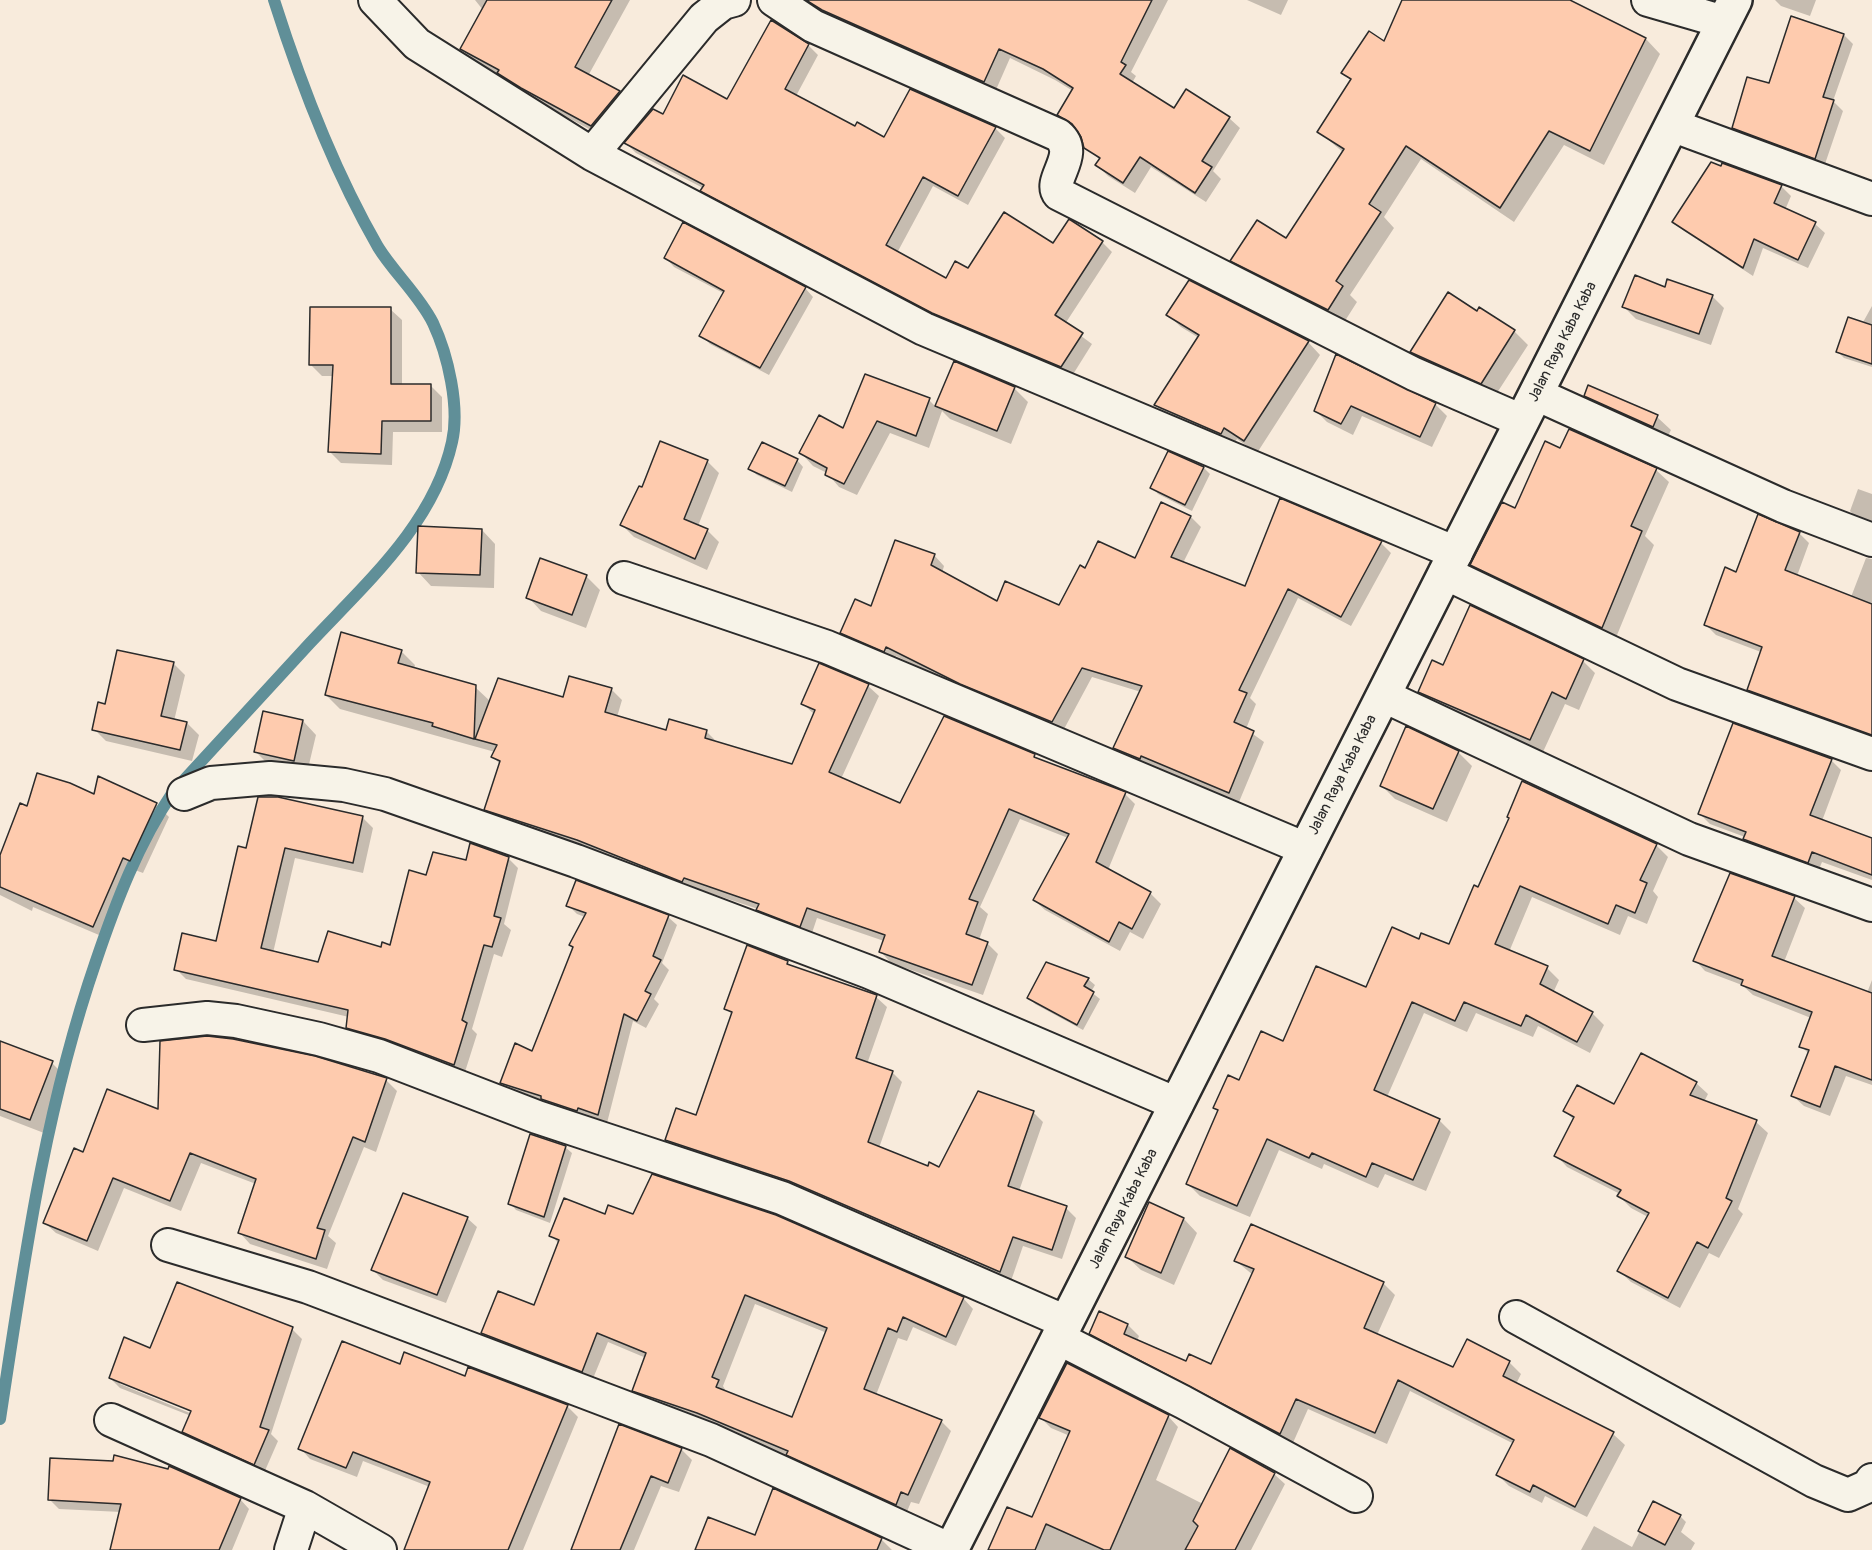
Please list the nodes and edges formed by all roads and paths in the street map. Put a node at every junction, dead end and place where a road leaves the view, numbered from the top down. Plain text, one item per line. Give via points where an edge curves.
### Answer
1 (375, 0) edge
2 (734, 0) edge
3 (774, 0) edge
4 (1648, 0) edge
5 (1730, 11) edge
6 (1674, 126) junction
7 (592, 154) junction
8 (1872, 199) edge
9 (1529, 408) junction
10 (1872, 540) edge
11 (1450, 563) junction
12 (624, 578) dead end
13 (1384, 696) junction
14 (1872, 754) edge
15 (184, 794) dead end
16 (1306, 849) junction
17 (1872, 905) edge
18 (143, 1025) dead end
19 (1177, 1104) junction
20 (168, 1245) dead end
21 (1516, 1317) dead end
22 (1062, 1330) junction
23 (111, 1420) dead end
24 (1872, 1480) edge
25 (1356, 1496) dead end
26 (305, 1507) junction
27 (291, 1550) edge
28 (380, 1550) edge
29 (951, 1550) edge

1 - 7 street via 417,44
2 - 7 street via 723,3 704,18
3 - 9 street via 813,26 1058,135 1067,148 1056,187 1059,194 1393,363
4 - 5 street
5 - 6 street, Jalan Raya Kaba Kaba
6 - 8 street
6 - 9 street, Jalan Raya Kaba Kaba
7 - 11 street via 924,329
9 - 10 street
9 - 11 street, Jalan Raya Kaba Kaba
11 - 13 street, Jalan Raya Kaba Kaba
11 - 14 street via 1677,684
12 - 16 street via 826,647
13 - 16 street, Jalan Raya Kaba Kaba
13 - 17 street via 1689,839
15 - 19 street via 211,783 270,778 344,785 385,794 576,861 869,972
16 - 19 street, Jalan Raya Kaba Kaba
18 - 22 street via 207,1018 236,1021 379,1056 537,1117 782,1198
19 - 22 street, Jalan Raya Kaba Kaba
20 - 29 street via 319,1291 711,1440
21 - 24 street via 1814,1481 1848,1495
22 - 25 street via 1183,1402
22 - 29 street, Jalan Raya Kaba Kaba
23 - 26 street
26 - 27 street
26 - 28 street

